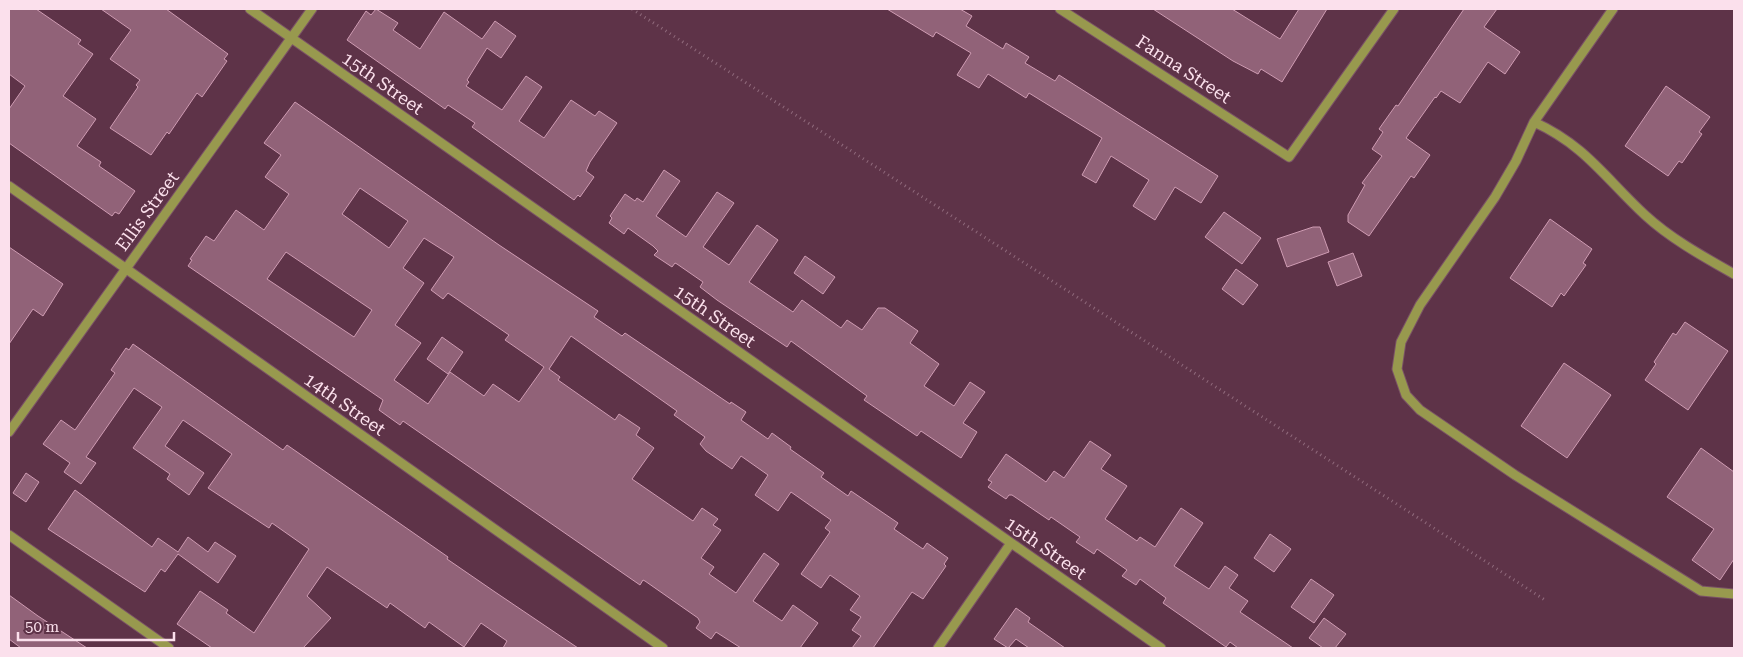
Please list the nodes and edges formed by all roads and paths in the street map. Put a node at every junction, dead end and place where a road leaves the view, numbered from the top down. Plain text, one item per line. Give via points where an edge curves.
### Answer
1 (250, 9) edge
2 (312, 9) edge
3 (632, 9) edge
4 (1060, 9) edge
5 (1394, 9) edge
6 (1613, 9) edge
7 (291, 38) junction
8 (1534, 122) junction
9 (9, 186) edge
10 (125, 270) junction
11 (1734, 274) edge
12 (9, 432) edge
13 (9, 535) edge
14 (1011, 543) junction
15 (1734, 594) edge
16 (1545, 600) dead end
17 (169, 648) edge
18 (663, 648) edge
19 (938, 648) edge
20 (1161, 648) edge

1 - 7 street, 15th Street
2 - 7 street, Ellis Street
3 - 16 path
4 - 5 street, Fanna Street via 1289,157
6 - 8 street
7 - 10 street, Ellis Street
7 - 14 street, 15th Street
8 - 11 street via 1588,156 1630,201 1662,228
8 - 15 street via 1499,191 1407,329 1397,362 1402,389 1420,410 1515,475 1701,591
9 - 10 street, 14th Street
10 - 12 street, Ellis Street
10 - 18 street, 14th Street
13 - 17 street
14 - 19 street
14 - 20 street, 15th Street

